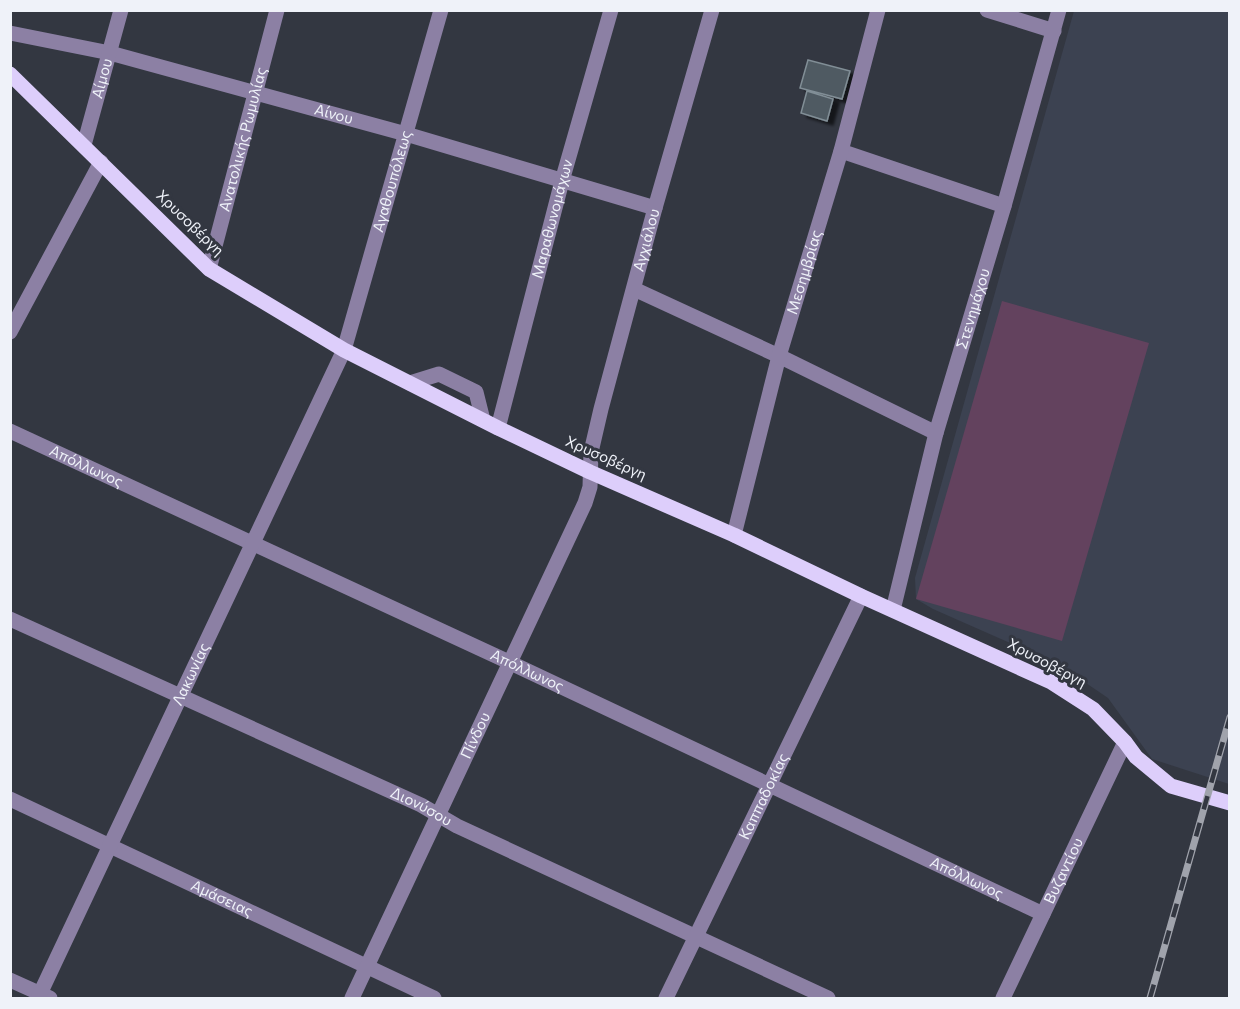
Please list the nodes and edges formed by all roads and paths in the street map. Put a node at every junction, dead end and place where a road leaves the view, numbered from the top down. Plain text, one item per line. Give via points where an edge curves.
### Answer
1 (121, 10) edge
2 (277, 10) edge
3 (441, 10) edge
4 (611, 10) edge
5 (712, 10) edge
6 (878, 10) edge
7 (987, 10) edge
8 (1059, 10) edge
9 (1054, 31) junction
10 (10, 33) edge
11 (110, 52) junction
12 (10, 74) edge
13 (255, 93) junction
14 (406, 134) junction
15 (84, 145) junction
16 (841, 151) junction
17 (101, 162) junction
18 (562, 181) junction
19 (1004, 206) junction
20 (655, 208) junction
21 (209, 269) junction
22 (634, 289) junction
23 (10, 332) edge
24 (344, 350) junction
25 (779, 356) junction
26 (410, 383) junction
27 (483, 420) junction
28 (498, 428) junction
29 (10, 431) edge
30 (936, 433) junction
31 (590, 472) junction
32 (734, 535) junction
33 (253, 543) junction
34 (861, 596) junction
35 (893, 610) junction
36 (10, 619) edge
37 (511, 663) junction
38 (181, 696) junction
39 (1125, 742) junction
40 (769, 785) junction
41 (10, 799) edge
42 (1230, 803) edge
43 (439, 816) junction
44 (110, 846) junction
45 (1043, 914) junction
46 (696, 937) junction
47 (367, 967) junction
48 (10, 980) edge
49 (43, 997) edge
50 (352, 999) edge
51 (434, 999) edge
52 (666, 999) edge
53 (828, 999) edge
54 (1003, 999) edge

1 - 11 street, Αίμου
2 - 13 street, Ανατολικής Ρωμυλίας
3 - 14 street, Αγαθουπόλεως
4 - 18 street, Μαραθωνομάχων
5 - 20 street, Αγχιάλου
6 - 16 street, Μεσημβρίας
7 - 9 street
8 - 9 street, Στενημάχου
9 - 19 street, Στενημάχου
10 - 11 street, Αίνου
11 - 13 street, Αίνου
11 - 15 street, Αίμου
12 - 15 main road, Χρυσοβέργη
13 - 14 street, Αίνου
13 - 21 street, Ανατολικής Ρωμυλίας
14 - 18 street, Αίνου
14 - 24 street, Αγαθουπόλεως
15 - 17 main road, Χρυσοβέργη
16 - 19 street
16 - 25 street, Μεσημβρίας
17 - 21 main road, Χρυσοβέργη
17 - 23 street
18 - 20 street, Αίνου
18 - 28 street, Μαραθωνομάχων
19 - 30 street, Στενημάχου
20 - 22 street, Αγχιάλου
21 - 24 main road, Χρυσοβέργη
22 - 25 street
22 - 31 street, Αγχιάλου via 594,436
24 - 26 main road, Χρυσοβέργη
24 - 33 street, Λακωνίας
25 - 30 street
25 - 32 street, Μεσημβρίας
26 - 27 main road, Χρυσοβέργη
26 - 27 street via 440,374 458,383 476,393
27 - 28 main road, Χρυσοβέργη
28 - 31 main road, Χρυσοβέργη
29 - 33 street, Απόλλωνος
30 - 35 street, Στενημάχου
31 - 32 main road, Χρυσοβέργη
31 - 37 street, Πίνδου via 590,487 581,513
32 - 34 main road, Χρυσοβέργη
33 - 37 street, Απόλλωνος
33 - 38 street, Λακωνίας
34 - 35 main road, Χρυσοβέργη
34 - 40 street, Καππαδοκίας
35 - 39 main road, Χρυσοβέργη via 1051,682 1093,709
36 - 38 street, Διονύσου
37 - 40 street, Απόλλωνος
37 - 43 street, Πίνδου
38 - 43 street, Διονύσου
38 - 44 street, Λακωνίας
39 - 42 main road, Χρυσοβέργη via 1136,757 1171,786
39 - 45 street, Βυζαντίου
40 - 45 street, Απόλλωνος
40 - 46 street, Καππαδοκίας
41 - 44 street, Αμάσειας
43 - 46 street, Διονύσου
43 - 47 street, Πίνδου
44 - 47 street, Αμάσειας
44 - 49 street, Λακωνίας
45 - 54 street, Βυζαντίου
46 - 52 street, Καππαδοκίας
46 - 53 street, Διονύσου
47 - 50 street, Πίνδου
47 - 51 street, Αμάσειας
48 - 49 street

